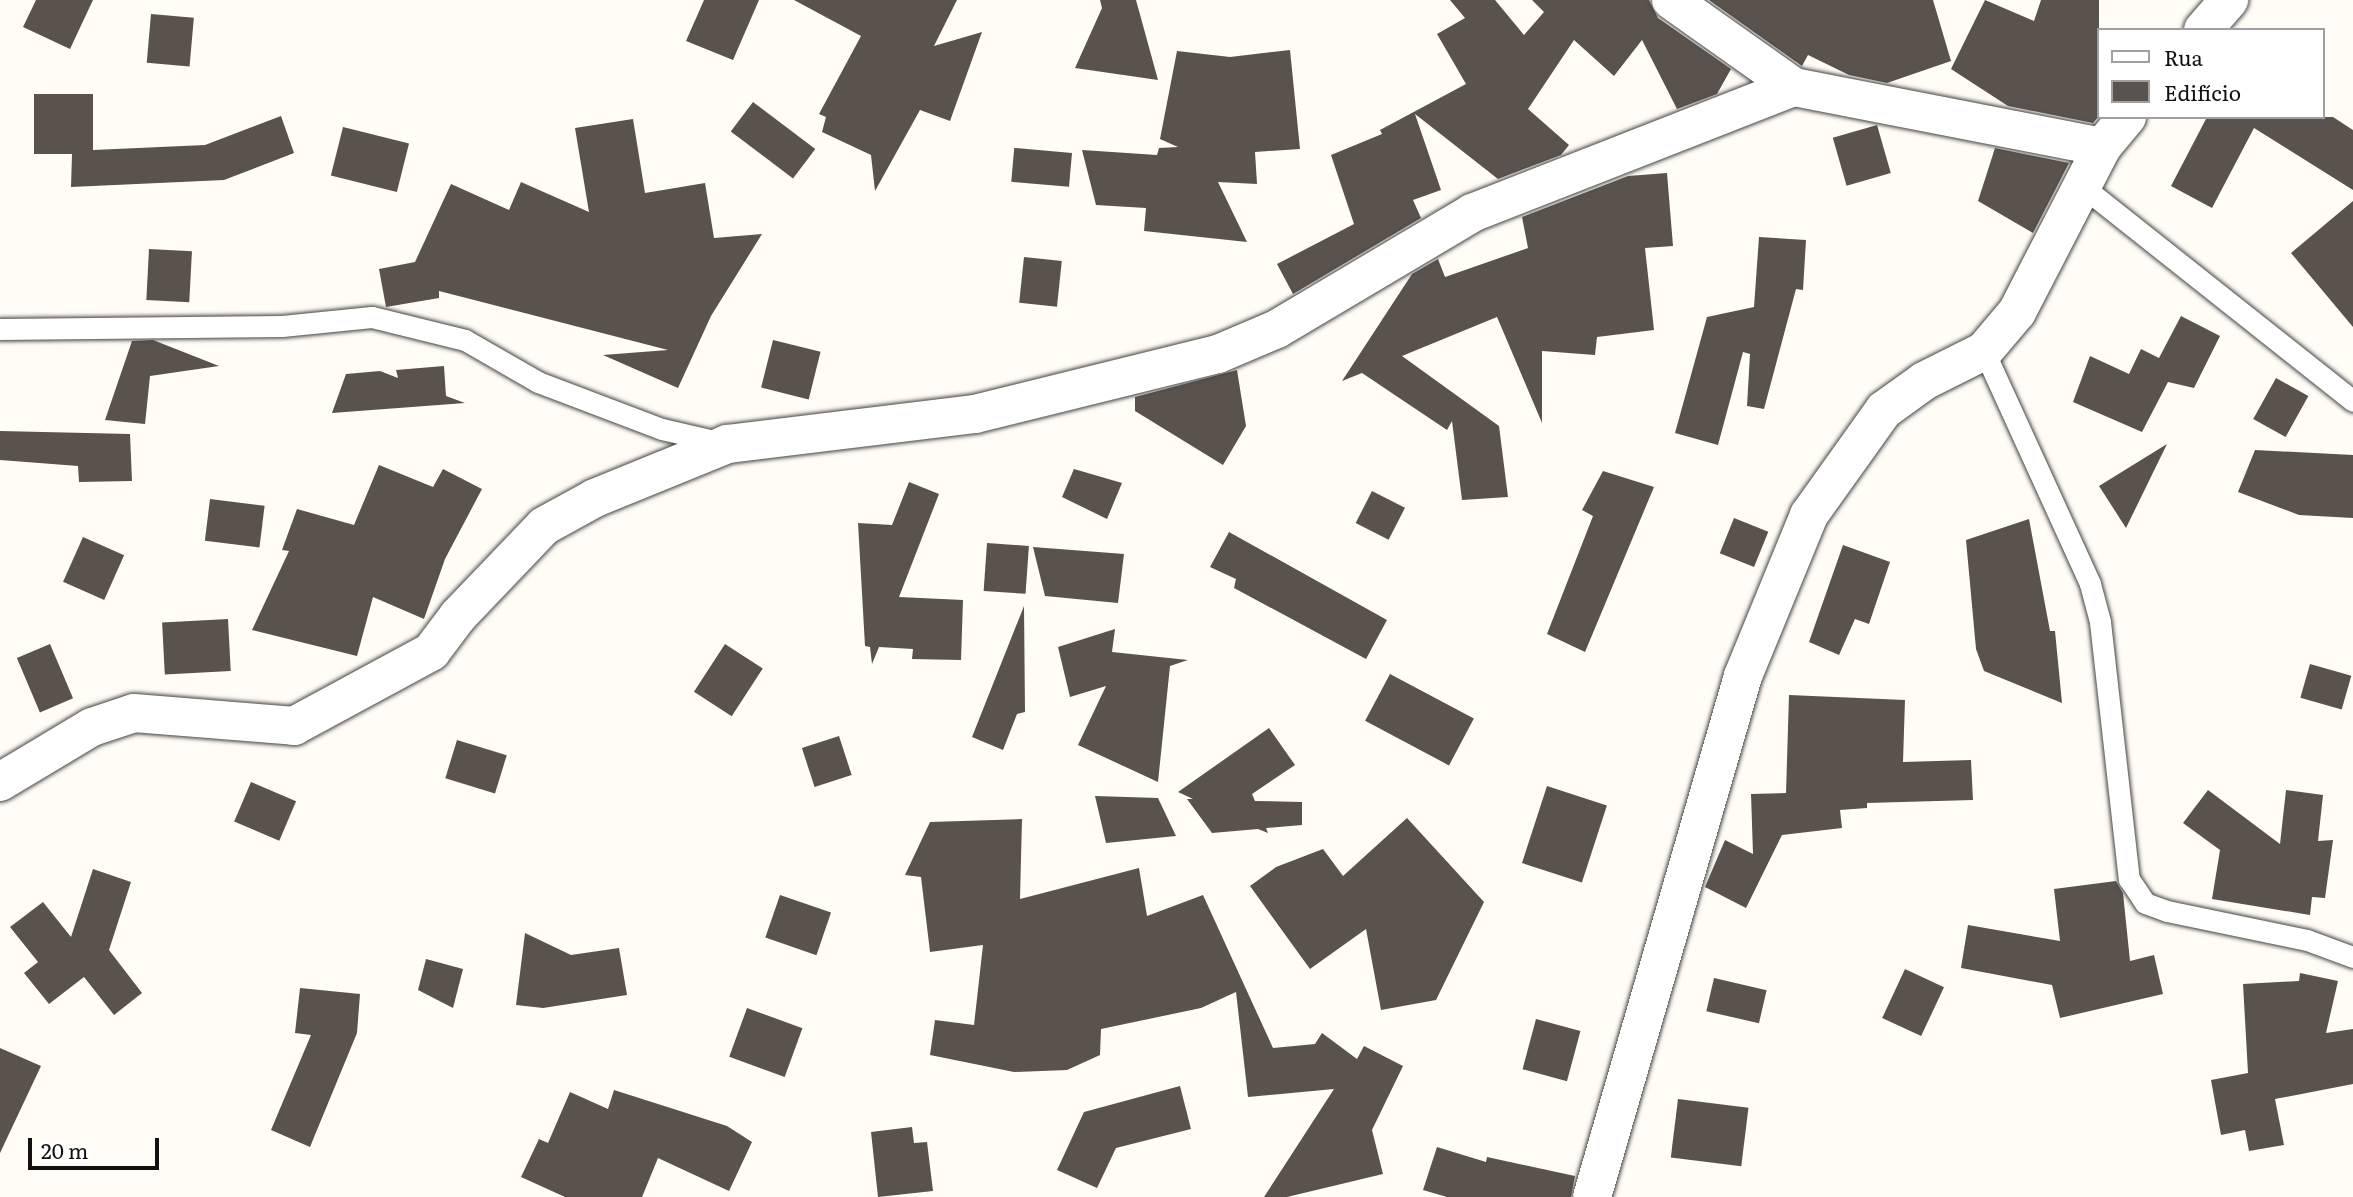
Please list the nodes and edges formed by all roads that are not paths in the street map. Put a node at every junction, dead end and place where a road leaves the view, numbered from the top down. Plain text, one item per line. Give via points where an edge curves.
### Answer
1 (1671, 0) edge
2 (2229, 0) edge
3 (2205, 28) edge
4 (1794, 87) junction
5 (2125, 119) edge
6 (2102, 147) junction
7 (2082, 186) junction
8 (0, 329) edge
9 (1984, 351) junction
10 (2353, 401) edge
11 (727, 444) junction
12 (0, 782) edge
13 (2353, 957) edge
14 (1592, 1197) edge

1 - 4 street
2 - 3 street
4 - 6 street
4 - 11 street via 1472,213 1277,329 1218,354 975,414
5 - 6 street
6 - 7 street
7 - 9 street via 2017,312
7 - 10 lane
8 - 11 lane via 282,326 372,317 465,340 538,382 662,429
9 - 13 lane via 2090,584 2100,622 2129,879 2145,903 2167,911 2307,940
9 - 14 street via 1924,381 1884,410 1809,515 1743,676
11 - 12 street via 595,498 544,526 457,616 431,652 294,726 134,713 92,727

